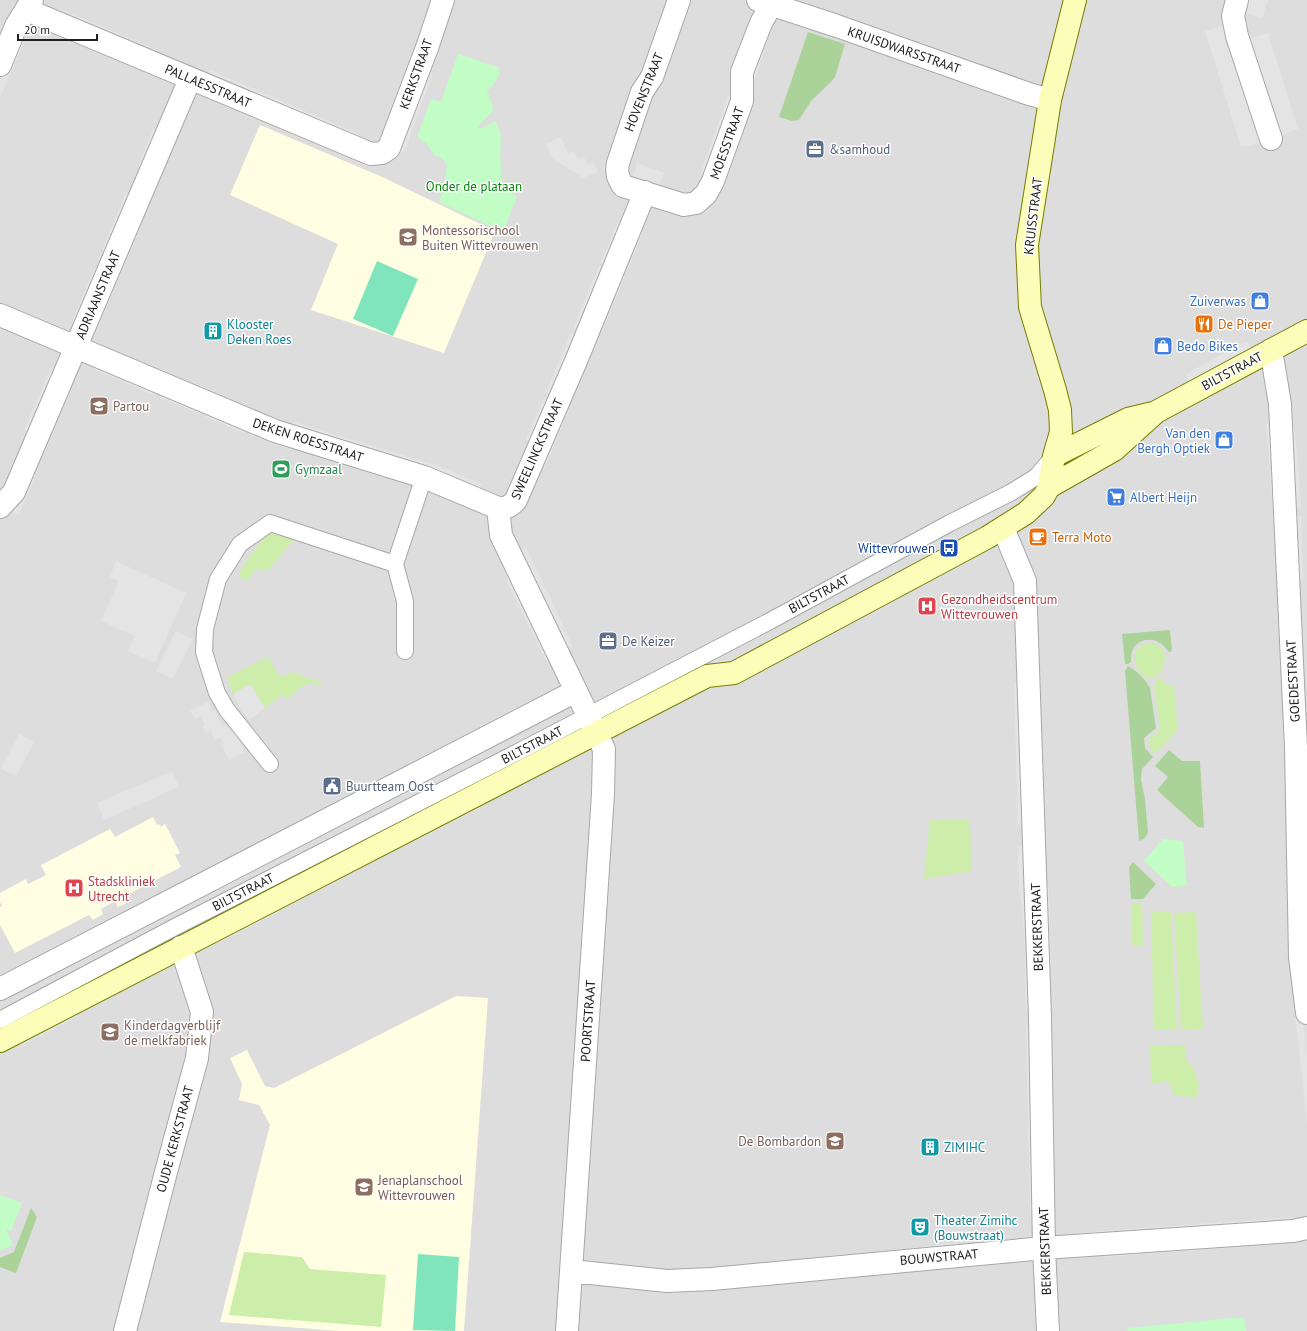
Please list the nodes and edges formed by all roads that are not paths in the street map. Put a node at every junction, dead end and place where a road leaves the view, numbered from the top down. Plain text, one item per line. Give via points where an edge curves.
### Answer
1 (443, 0) edge
2 (679, 0) edge
3 (1075, 0) edge
4 (1237, 0) edge
5 (764, 2) edge
6 (30, 5) edge
7 (0, 65) edge
8 (190, 79) junction
9 (1050, 100) junction
10 (1271, 139) dead end
11 (389, 148) joint
12 (645, 192) junction
13 (0, 315) edge
14 (1307, 331) edge
15 (76, 346) junction
16 (1271, 350) junction
17 (1156, 412) junction
18 (1054, 456) junction
19 (424, 477) junction
20 (1049, 487) junction
21 (0, 507) edge
22 (498, 508) junction
23 (1003, 528) junction
24 (395, 564) junction
25 (406, 651) dead end
26 (576, 691) junction
27 (592, 724) junction
28 (270, 764) dead end
29 (181, 947) junction
30 (0, 989) edge
31 (1307, 1013) edge
32 (0, 1020) edge
33 (0, 1041) edge
34 (1307, 1228) edge
35 (1044, 1248) junction
36 (571, 1271) junction
37 (125, 1331) edge
38 (567, 1331) edge
39 (1048, 1331) edge

1 - 11 street, KERKSTRAAT
2 - 12 street, HOVENSTRAAT via 652,77 642,92 616,172 623,186
3 - 9 street, KRUISSTRAAT
4 - 10 street via 1232,16
5 - 9 street, KRUISDWARSSTRAAT
5 - 12 street, MOESSTRAAT via 761,23 742,72 742,101 706,194 696,203 684,205
6 - 7 street via 16,26
6 - 8 street, PALLAESSTRAAT
8 - 11 street, PALLAESSTRAAT via 371,154 382,153
8 - 15 street, ADRIAANSTRAAT
9 - 18 street, KRUISSTRAAT via 1027,245 1030,308 1060,410 1061,432
12 - 22 street, SWEELINCKSTRAAT via 516,500 504,509
13 - 15 street, DEKEN ROESSTRAAT
14 - 16 street, BILTSTRAAT
15 - 19 street, DEKEN ROESSTRAAT via 274,431
15 - 21 street, ADRIAANSTRAAT via 14,492
16 - 17 street, BILTSTRAAT
16 - 31 street, GOEDESTRAAT via 1280,404 1296,748 1300,957
17 - 18 street, BILTSTRAAT via 1132,418
17 - 20 street, BILTSTRAAT via 1114,450
18 - 20 street, BILTSTRAAT
18 - 27 lane, BILTSTRAAT via 1036,477 1010,493 770,620
19 - 22 street, DEKEN ROESSTRAAT
19 - 24 lane
20 - 23 street, BILTSTRAAT via 1044,496 1026,513
22 - 26 street, SWEELINCKSTRAAT via 501,535
23 - 27 street, BILTSTRAAT via 734,673 707,676
23 - 35 street, BEKKERSTRAAT via 1025,581 1040,1017
24 - 25 lane via 405,601
24 - 28 lane via 270,523 240,544 236,550 218,579 205,630 204,652 217,693 227,710
26 - 27 street, SWEELINCKSTRAAT
26 - 30 street, BILTSTRAAT
27 - 29 street, BILTSTRAAT
27 - 32 lane, BILTSTRAAT via 173,928
27 - 36 street, POORTSTRAAT via 604,749 603,794
29 - 33 street, BILTSTRAAT
29 - 37 street, OUDE KERKSTRAAT via 202,1012 197,1058
34 - 35 street, BOUWSTRAAT
35 - 36 street, BOUWSTRAAT via 712,1279 667,1281
35 - 39 street, BEKKERSTRAAT
36 - 38 street, POORTSTRAAT

